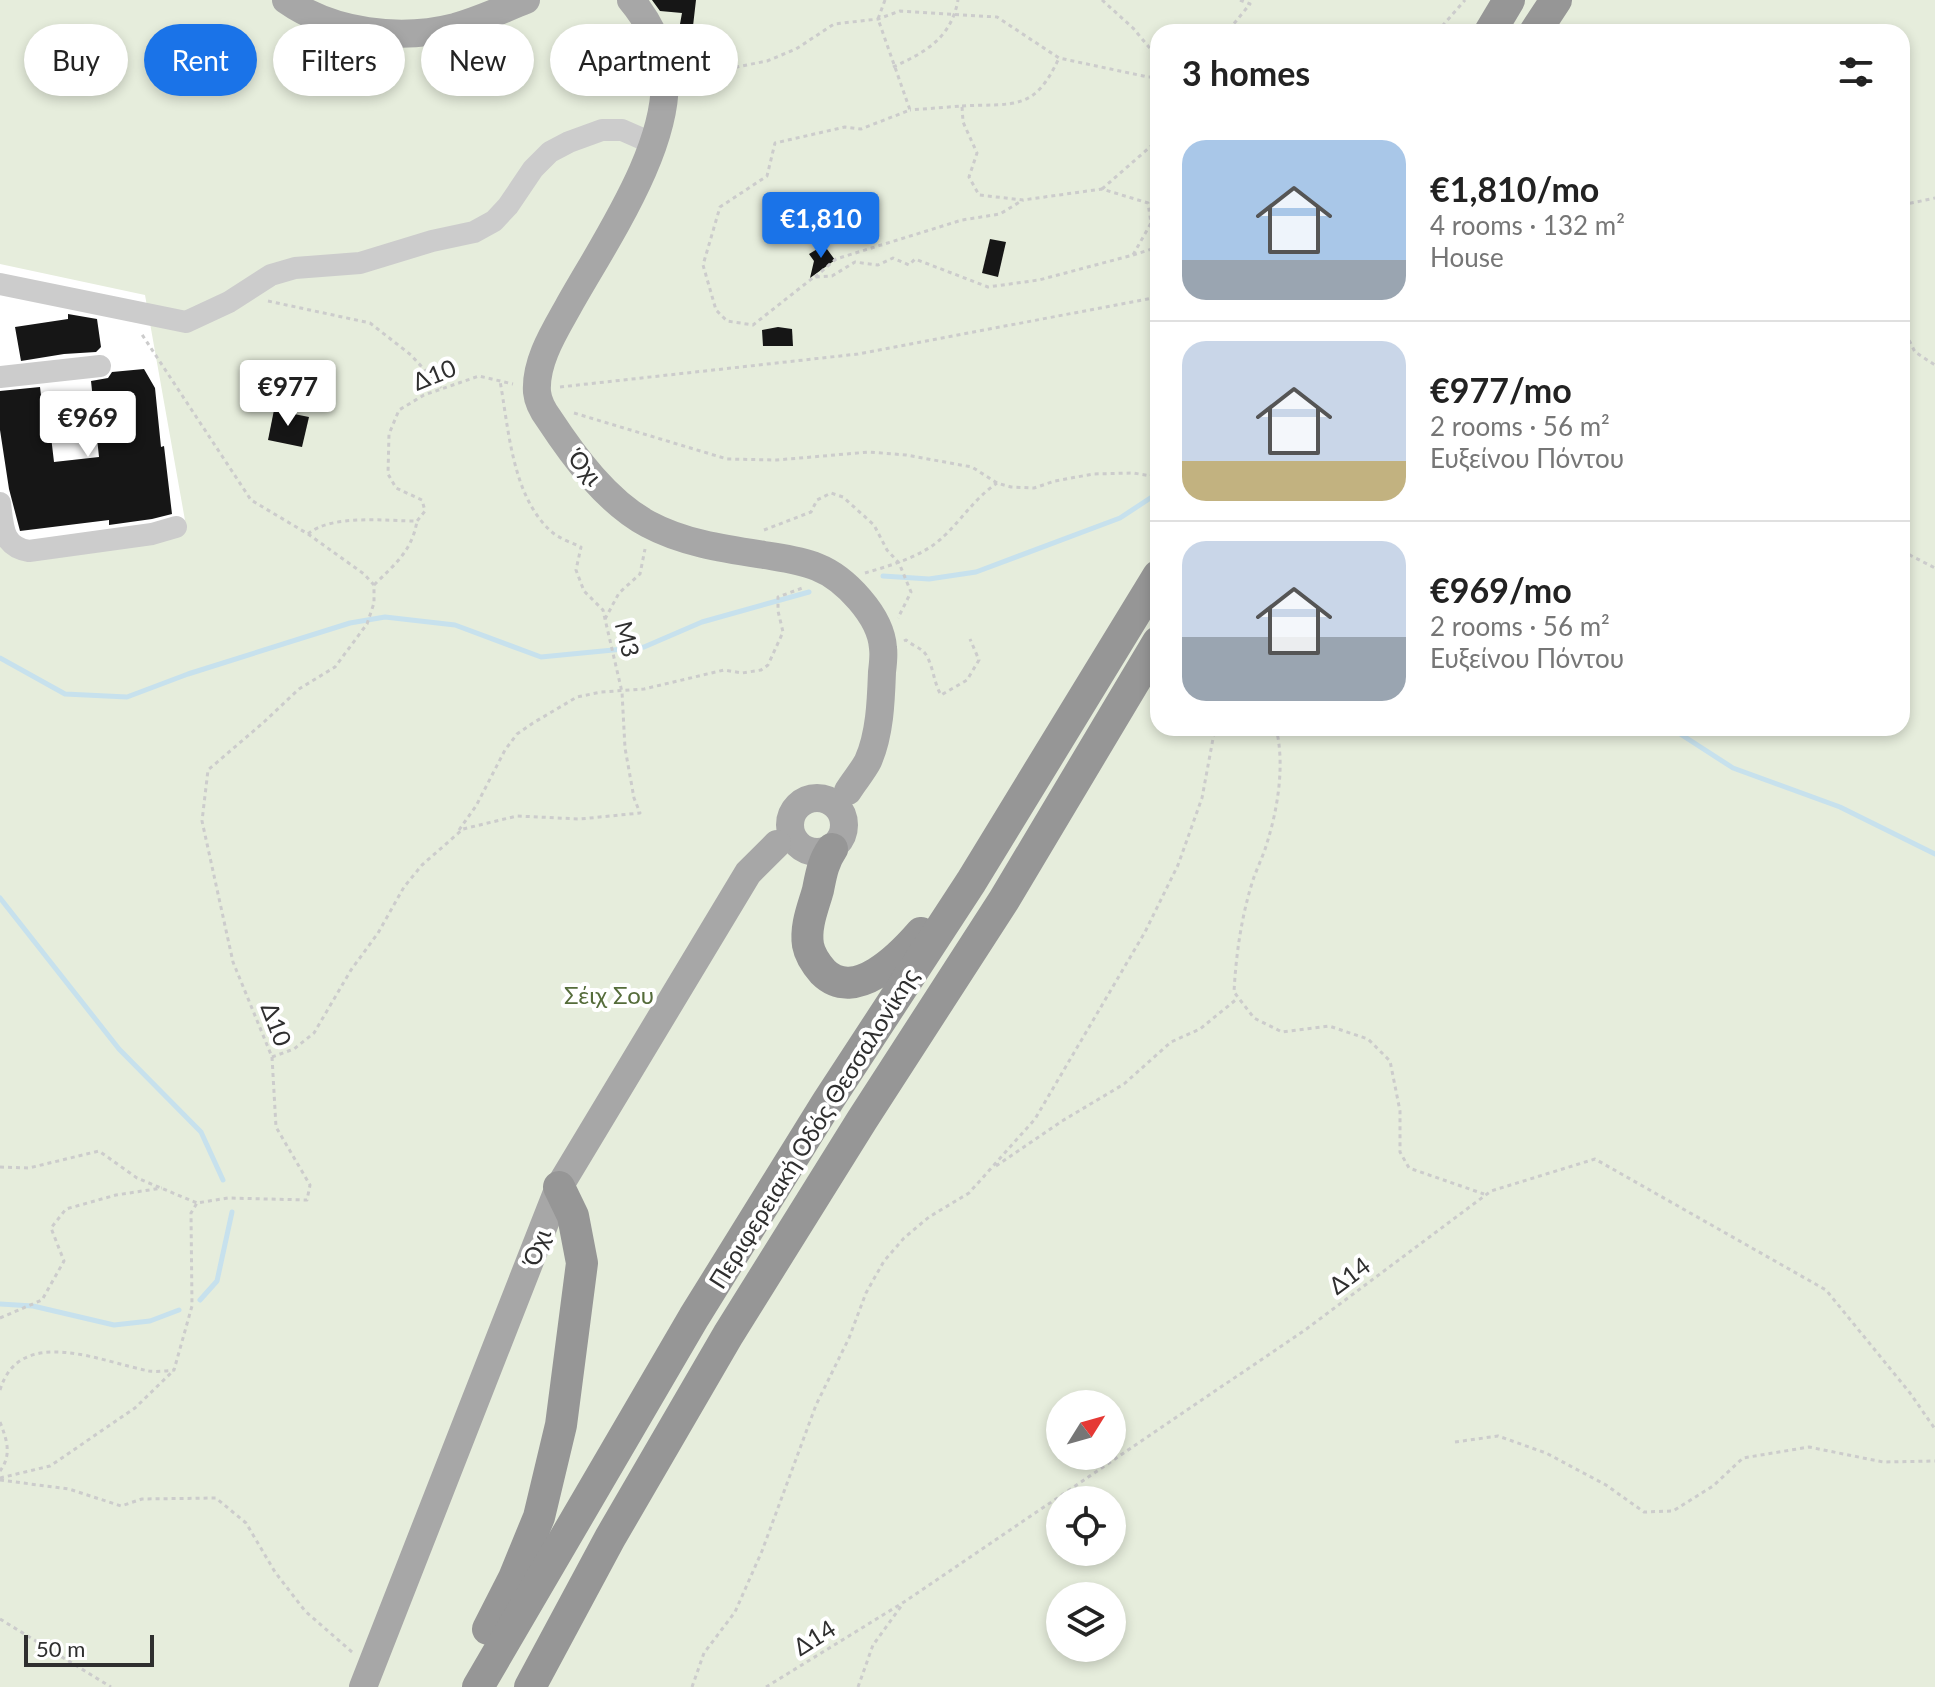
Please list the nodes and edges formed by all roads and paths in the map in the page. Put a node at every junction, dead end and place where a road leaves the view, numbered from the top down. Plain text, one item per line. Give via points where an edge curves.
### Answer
1 (286, 0) edge
2 (526, 0) edge
3 (631, 0) edge
4 (885, 0) edge
5 (958, 0) edge
6 (1102, 0) edge
7 (1240, 0) edge
8 (1465, 0) edge
9 (1509, 0) edge
10 (1556, 0) edge
11 (955, 16) junction
12 (878, 19) junction
13 (1234, 24) edge
14 (1444, 24) edge
15 (1495, 24) edge
16 (1540, 24) edge
17 (1150, 48) edge
18 (1059, 58) junction
19 (738, 67) edge
20 (893, 67) junction
21 (1150, 77) edge
22 (962, 106) junction
23 (910, 110) junction
24 (654, 144) junction
25 (1150, 147) edge
26 (1102, 189) junction
27 (1935, 198) edge
28 (1023, 200) junction
29 (1910, 203) edge
30 (1150, 216) edge
31 (1150, 225) edge
32 (1150, 250) edge
33 (1133, 255) junction
34 (814, 277) junction
35 (0, 284) edge
36 (241, 295) junction
37 (1150, 299) edge
38 (120, 309) junction
39 (1910, 342) edge
40 (1935, 365) edge
41 (100, 366) dead end
42 (0, 377) edge
43 (500, 381) junction
44 (442, 389) junction
45 (537, 389) junction
46 (566, 411) dead end
47 (1150, 476) edge
48 (997, 483) junction
49 (0, 503) edge
50 (417, 521) junction
51 (651, 525) junction
52 (176, 527) dead end
53 (308, 534) junction
54 (1910, 555) edge
55 (1935, 568) edge
56 (863, 573) dead end
57 (374, 585) junction
58 (805, 587) dead end
59 (1150, 589) edge
60 (605, 619) junction
61 (1150, 655) edge
62 (622, 692) junction
63 (1214, 736) edge
64 (1278, 736) edge
65 (839, 802) junction
66 (457, 833) junction
67 (788, 837) junction
68 (832, 849) junction
69 (971, 882) junction
70 (1238, 998) junction
71 (272, 1057) junction
72 (0, 1167) edge
73 (989, 1171) junction
74 (559, 1187) junction
75 (162, 1188) junction
76 (1486, 1195) junction
77 (197, 1203) junction
78 (0, 1318) edge
79 (174, 1370) junction
80 (0, 1390) edge
81 (0, 1422) edge
82 (1935, 1428) edge
83 (1455, 1442) dead end
84 (1935, 1461) edge
85 (0, 1471) edge
86 (0, 1479) edge
87 (904, 1602) junction
88 (0, 1619) edge
89 (367, 1678) edge
90 (111, 1687) edge
91 (458, 1687) edge
92 (478, 1687) edge
93 (530, 1687) edge
94 (692, 1687) edge
95 (766, 1687) edge
96 (858, 1687) edge

1 - 2 main road via 346,26 409,33 458,26
3 - 24 main road via 651,31 664,70 664,101
4 - 12 path
5 - 11 path
6 - 17 path
7 - 13 path via 1250,4
8 - 14 path
9 - 15 highway
10 - 16 highway
11 - 12 path via 900,11
11 - 18 path via 997,17
11 - 20 path via 942,39
12 - 19 path via 834,24 796,49
12 - 20 path
18 - 21 path
18 - 22 path via 1048,82 1025,102
20 - 23 path
22 - 23 path
22 - 28 path via 977,153 969,177 979,195
23 - 34 path via 861,129 845,127 775,143 767,176 720,207 703,265 716,310 727,321 753,325
24 - 36 street via 622,130 602,130 569,142 550,152 494,221 474,232 360,263 295,268 271,275
24 - 45 main road via 554,333
25 - 26 path
26 - 28 path
26 - 30 path via 1148,203
27 - 29 path
28 - 34 path via 1000,214 962,220 836,259
31 - 33 path
32 - 33 path
33 - 34 path via 1039,280 988,287 915,259 909,265 893,258 878,265 855,262 832,276
35 - 38 street
36 - 38 street via 186,322
36 - 44 path via 370,323 411,355
37 - 45 path, Δ10 via 858,354
38 - 53 path via 251,500
39 - 40 path
41 - 42 street
43 - 44 path, Δ10 via 479,376
43 - 45 path, Δ10
43 - 60 path, Μ3 via 512,452 526,493 554,534 581,547 576,570
44 - 50 path, Δ10 via 399,410 389,434 388,474 396,488 422,500 425,511
45 - 51 main road, Όχι via 544,411 580,460 617,501
46 - 48 path via 727,459 906,455 972,467
47 - 48 path via 1093,474 1034,488
48 - 56 path via 970,504 942,539 899,563
49 - 52 street via 4,535 15,548 29,551
50 - 53 path via 332,522
50 - 57 path via 400,559
51 - 60 path via 640,574 619,593
51 - 65 main road, Όχι via 701,544 817,567 863,603 883,645 882,690 868,761
53 - 57 path
54 - 55 path
57 - 71 path, Δ10 via 367,624 335,667 299,689 208,770 202,821 233,962
58 - 62 path, Μ3 via 778,597 783,632 761,670 724,670
59 - 69 highway, Περιφερειακή Οδός Θεσσαλονίκης
60 - 62 path, Μ3
61 - 93 highway, Περιφερειακή Οδός Θεσσαλονίκης via 1004,900 728,1335
62 - 66 path via 577,697 517,734
62 - 66 path via 625,748 640,813 580,819 517,816
63 - 73 path via 1202,798 1178,865 1145,932 1035,1119
64 - 70 path via 1280,778 1268,842 1252,882 1236,952
65 - 67 main road via 806,800 793,812
65 - 68 main road via 843,836
66 - 71 path via 404,887 314,1033
67 - 68 main road via 814,853
67 - 74 main road, Όχι via 748,873
68 - 69 highway via 821,872 807,935 814,962 838,981 869,978 893,962
69 - 92 highway, Περιφερειακή Οδός Θεσσαλονίκης via 694,1317
70 - 73 path via 1200,1029 1171,1042 1124,1084
70 - 76 path via 1254,1018 1282,1032 1329,1026 1368,1039 1390,1061 1400,1111 1400,1152 1409,1168
71 - 77 path, Δ10 via 276,1127 310,1185 307,1200 228,1198
72 - 75 path via 29,1168 99,1151 137,1178
73 - 94 path via 969,1193 904,1238 884,1261 816,1405 735,1612 704,1653
74 - 89 main road, Όχι
74 - 91 highway via 573,1216 582,1263 555,1457 529,1543
75 - 77 path
75 - 78 path via 66,1209 51,1228 64,1261 42,1300
76 - 82 path, Δ14 via 1595,1159 1826,1290
76 - 87 path, Δ14 via 1305,1330
77 - 79 path via 191,1213 192,1306
79 - 80 path via 153,1372 71,1352 36,1354 17,1360
79 - 86 path via 135,1408 50,1466
81 - 85 path via 8,1445
83 - 84 path via 1498,1436 1546,1453 1644,1512 1673,1511 1713,1486 1743,1458 1809,1447 1883,1462
86 - 89 path via 69,1489 121,1506 142,1499 216,1498 246,1523 305,1611
87 - 95 path, Δ14
87 - 96 path via 873,1645
88 - 90 path

